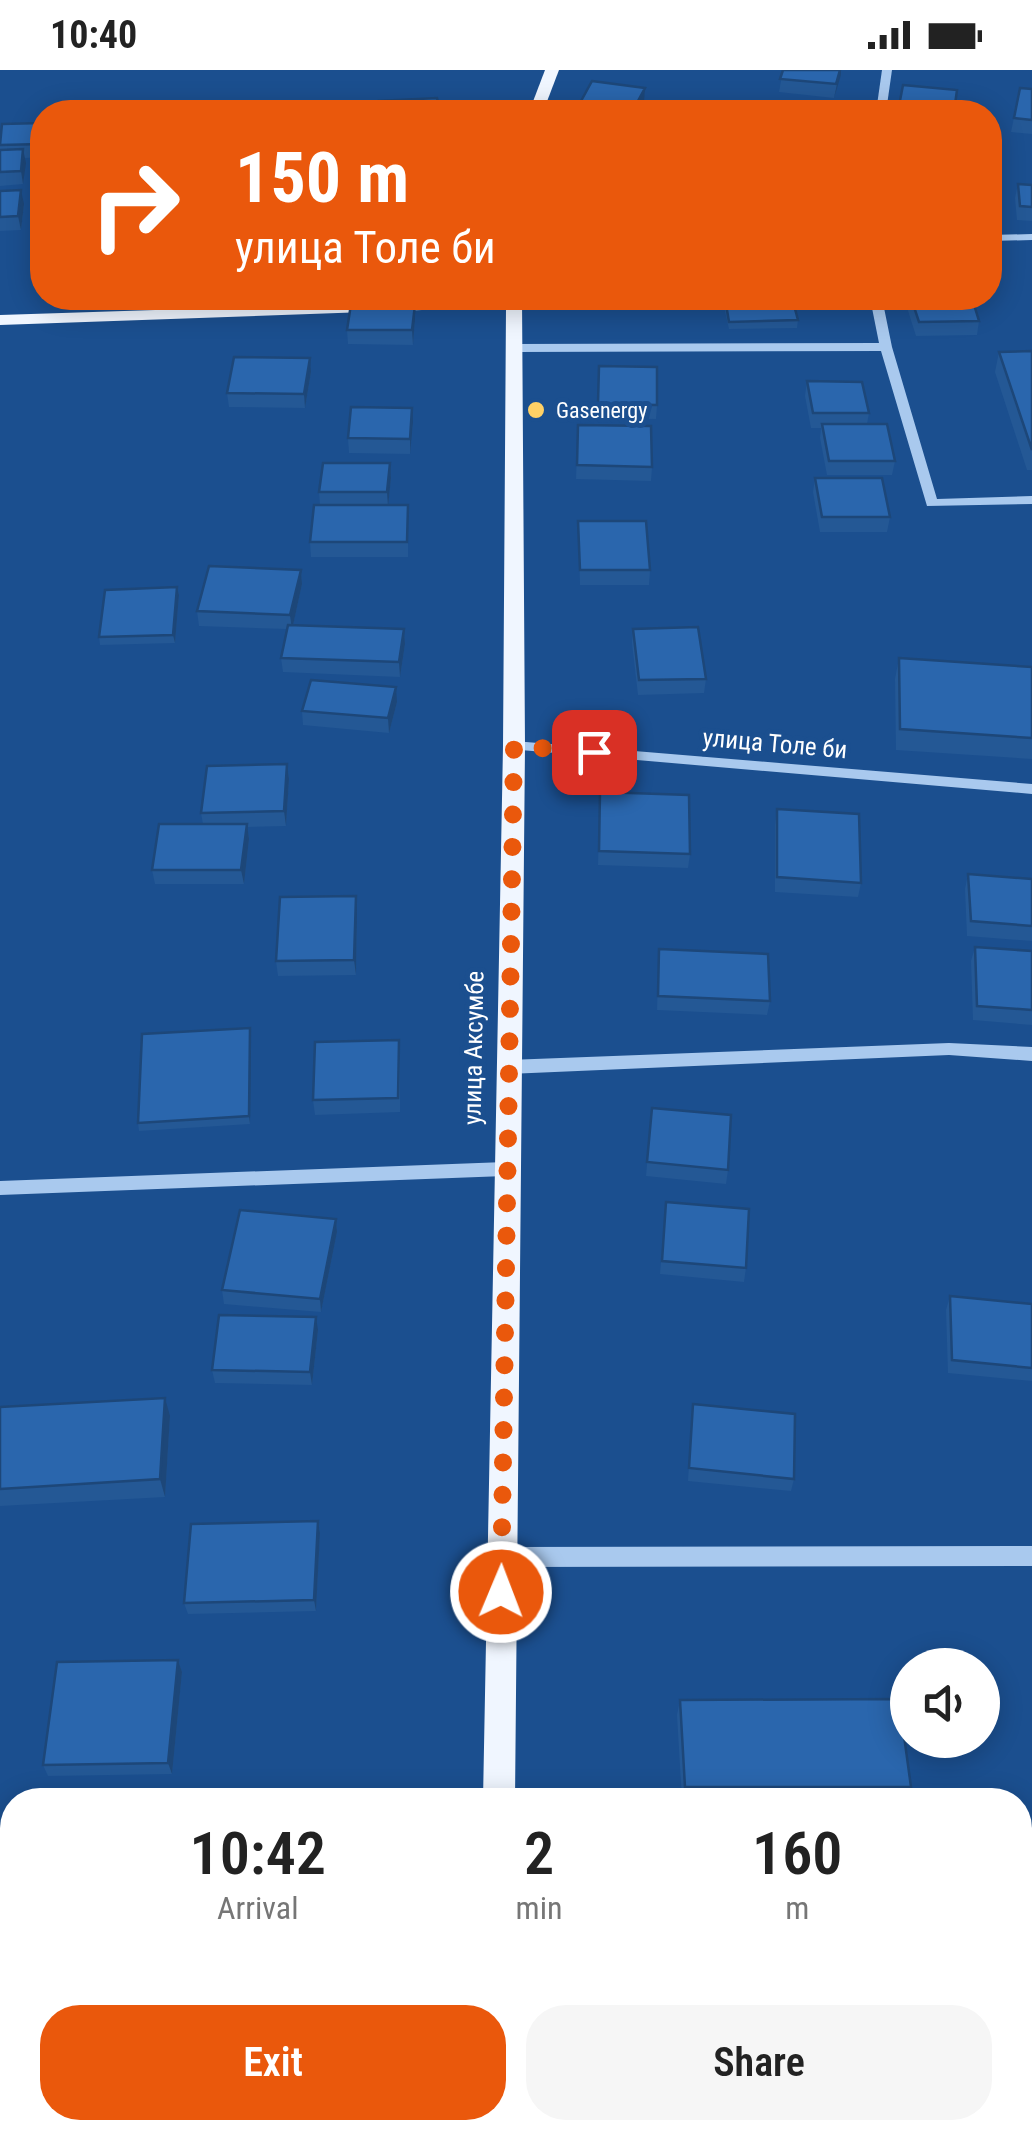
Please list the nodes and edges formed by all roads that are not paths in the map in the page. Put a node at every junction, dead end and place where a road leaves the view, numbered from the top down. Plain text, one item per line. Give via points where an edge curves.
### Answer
1 (552, 70) edge
2 (887, 70) edge
3 (541, 100) edge
4 (883, 100) edge
5 (1032, 237) edge
6 (1002, 238) edge
7 (257, 310) edge
8 (514, 310) edge
9 (878, 310) edge
10 (0, 320) edge
11 (886, 347) junction
12 (514, 348) junction
13 (1032, 500) edge
14 (514, 746) junction
15 (1032, 789) edge
16 (1032, 1054) edge
17 (508, 1067) junction
18 (506, 1169) junction
19 (0, 1188) edge
20 (1032, 1556) edge
21 (502, 1557) junction
22 (499, 1788) edge

1 - 3 main road
2 - 4 street
5 - 6 street
7 - 10 main road
8 - 12 main road, улица Аксумбе
9 - 11 street
11 - 12 street
11 - 13 street via 932,503
12 - 14 main road, улица Аксумбе
14 - 15 street, улица Толе би
14 - 17 main road, улица Аксумбе
16 - 17 street via 949,1049
17 - 18 main road, улица Аксумбе
18 - 19 street
18 - 21 main road, улица Аксумбе
20 - 21 street
21 - 22 main road, улица Аксумбе

